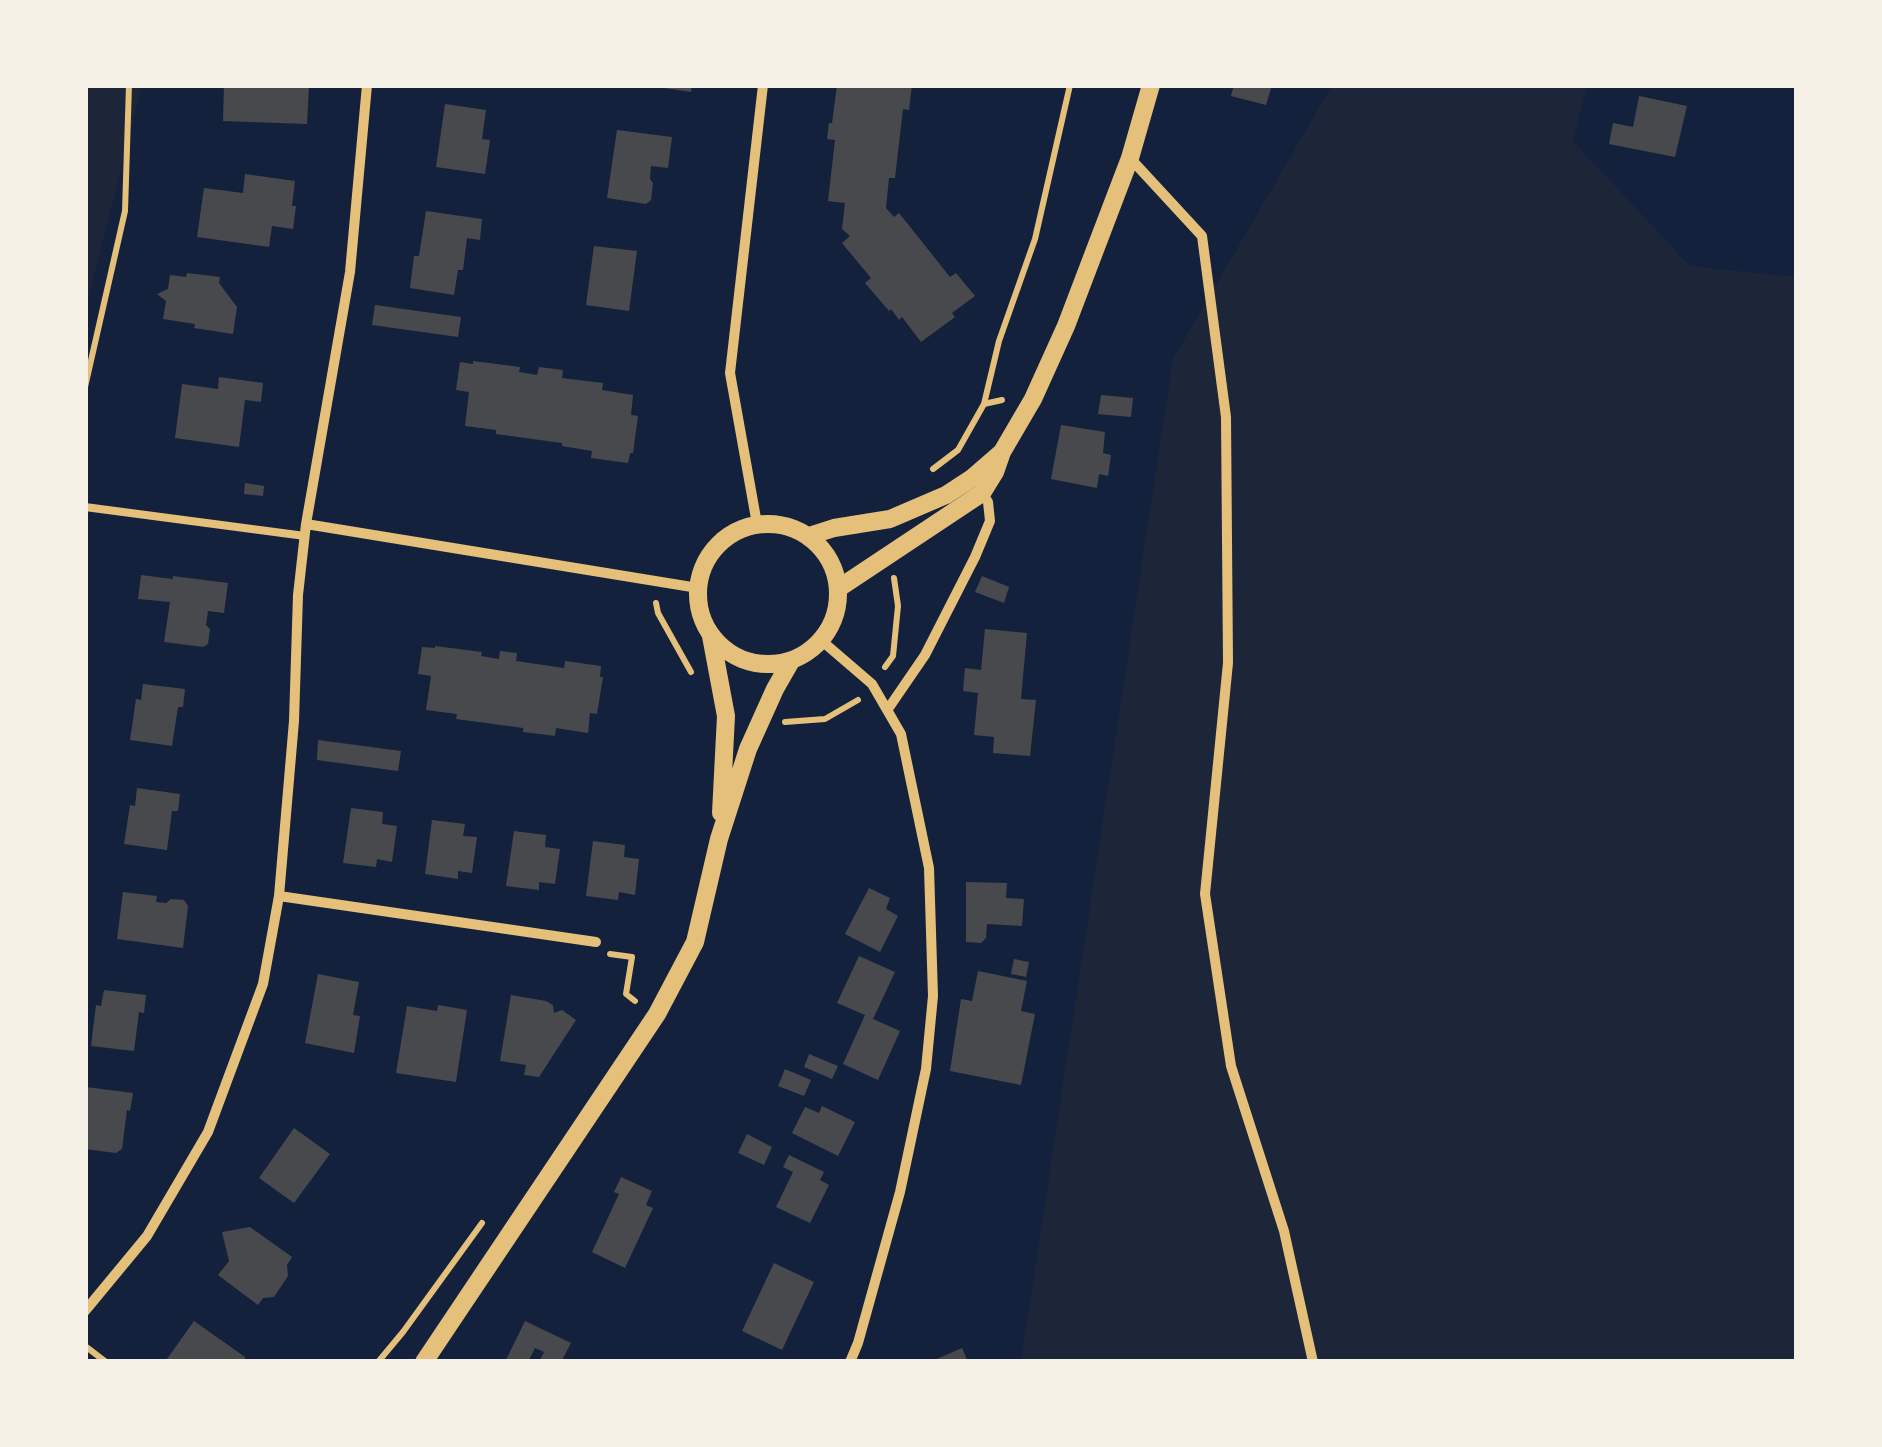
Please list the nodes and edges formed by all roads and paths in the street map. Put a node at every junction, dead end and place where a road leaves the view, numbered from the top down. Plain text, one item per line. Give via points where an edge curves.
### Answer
1 (129, 85) edge
2 (367, 85) edge
3 (764, 85) edge
4 (1070, 85) edge
5 (1151, 85) edge
6 (1130, 158) junction
7 (85, 388) edge
8 (984, 404) dead end
9 (1002, 452) junction
10 (982, 493) junction
11 (85, 507) edge
12 (757, 524) junction
13 (306, 530) junction
14 (809, 536) junction
15 (653, 582) junction
16 (698, 588) junction
17 (839, 588) junction
18 (711, 636) junction
19 (822, 641) junction
20 (790, 661) junction
21 (696, 682) dead end
22 (888, 709) junction
23 (719, 838) junction
24 (278, 896) junction
25 (596, 942) joint
26 (643, 989) dead end
27 (635, 1004) junction
28 (657, 1014) junction
29 (490, 1213) dead end
30 (85, 1311) edge
31 (85, 1346) edge
32 (106, 1362) edge
33 (378, 1362) edge
34 (424, 1362) edge
35 (850, 1362) edge
36 (1313, 1362) edge

1 - 7 path via 125,211
2 - 13 street via 350,272
3 - 12 street via 730,373
4 - 8 path via 1035,239
5 - 6 street
6 - 9 street via 1066,326
6 - 36 street via 1202,236 1226,416 1228,663 1205,894 1230,1066 1284,1231
9 - 10 street
9 - 14 street via 972,478 904,513
10 - 17 street
10 - 22 street via 990,520 975,557
11 - 13 lane
12 - 14 street via 784,525
12 - 16 street via 728,536 707,559
13 - 15 street
13 - 24 street
14 - 17 street via 830,558
15 - 16 street
15 - 21 path via 658,613
16 - 18 street
17 - 19 street via 836,616
18 - 20 street via 733,656 762,665
18 - 23 street via 726,716
19 - 20 street
19 - 22 street via 872,684
20 - 23 street via 748,748
22 - 35 street via 901,734 928,868 933,996 926,1069 900,1192
23 - 28 street via 695,942
24 - 25 street
24 - 30 street via 263,984 208,1132 147,1236
25 - 27 path via 600,953 632,957 626,994
26 - 27 path
27 - 28 path
28 - 34 street
29 - 33 path
31 - 32 path

